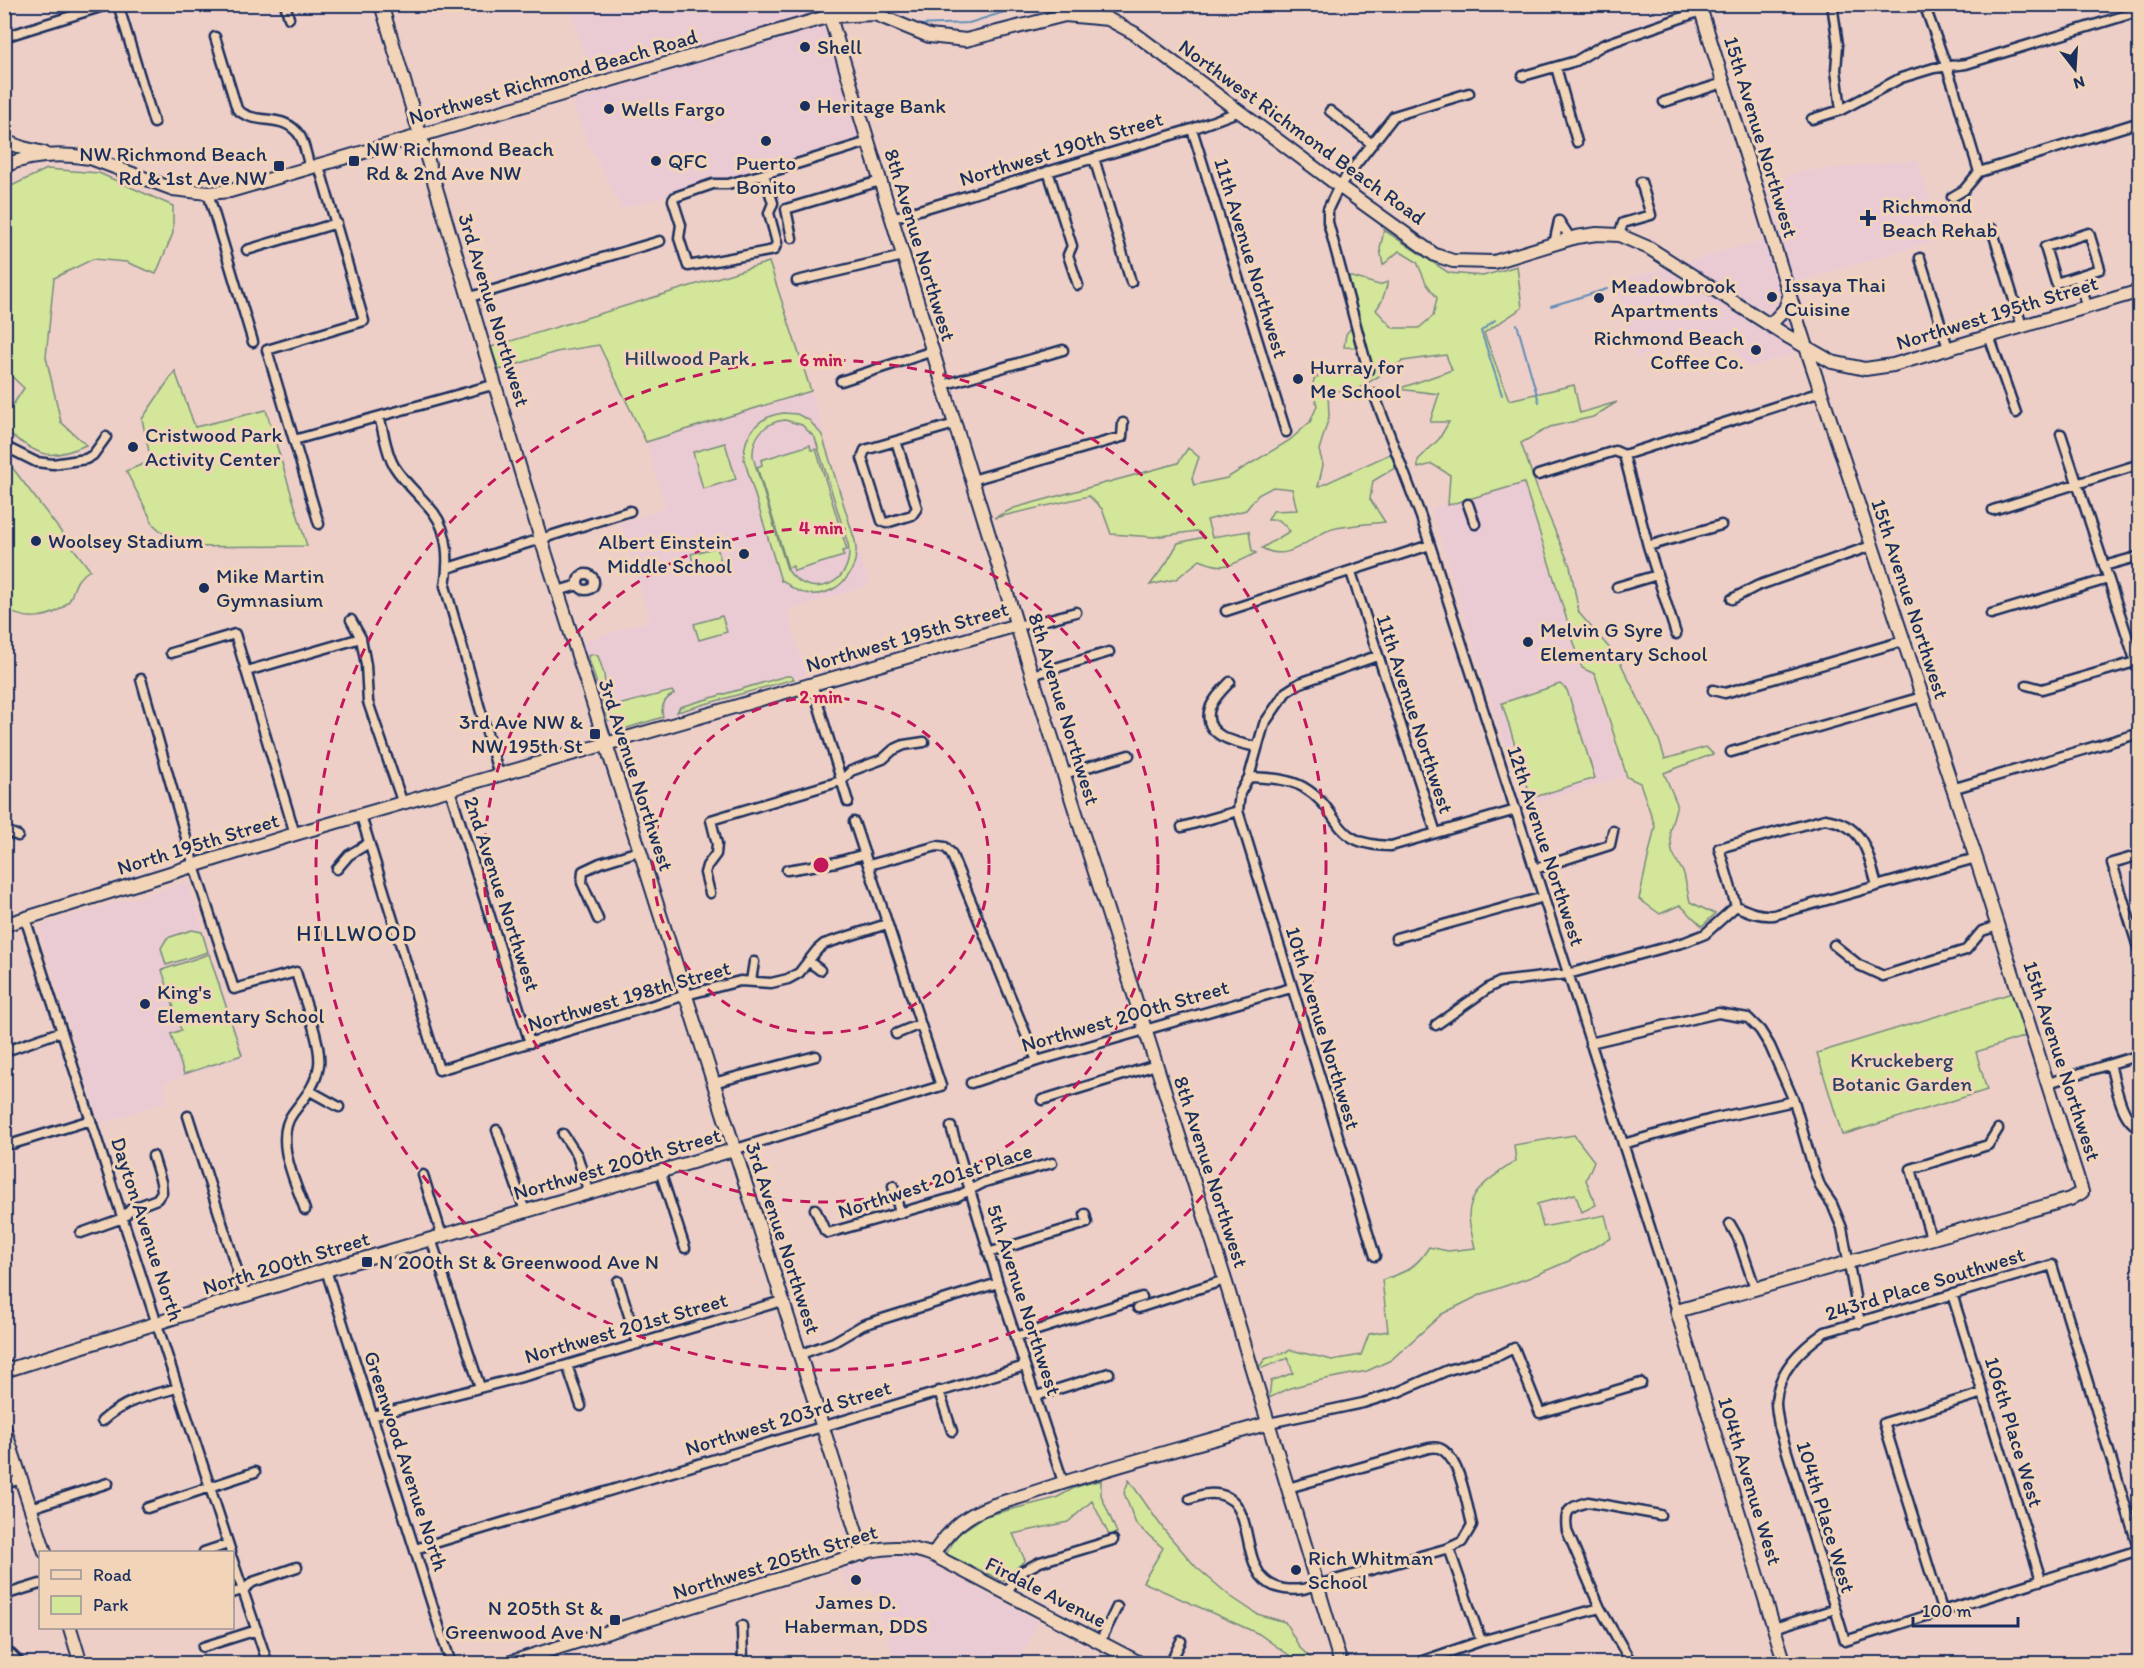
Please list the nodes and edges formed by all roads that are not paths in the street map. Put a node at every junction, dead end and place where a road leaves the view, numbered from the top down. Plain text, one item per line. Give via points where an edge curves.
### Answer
1 (110, 4) edge
2 (118, 4) edge
3 (285, 4) edge
4 (381, 4) edge
5 (841, 4) edge
6 (1832, 4) edge
7 (1924, 4) edge
8 (1700, 8) edge
9 (873, 9) edge
10 (828, 10) edge
11 (2139, 11) edge
12 (290, 18) dead end
13 (4, 37) edge
14 (215, 38) dead end
15 (1556, 67) junction
16 (1947, 68) junction
17 (1523, 76) dead end
18 (1724, 84) junction
19 (1469, 93) dead end
20 (1664, 102) dead end
21 (1841, 110) junction
22 (1240, 111) junction
23 (1330, 111) dead end
24 (1812, 118) dead end
25 (2139, 122) edge
26 (154, 123) dead end
27 (1192, 129) junction
28 (421, 136) junction
29 (4, 141) edge
30 (868, 142) junction
31 (1577, 142) dead end
32 (1372, 144) junction
33 (51, 155) junction
34 (1094, 158) junction
35 (6, 163) edge
36 (315, 167) junction
37 (1048, 171) junction
38 (1979, 172) junction
39 (764, 174) junction
40 (880, 181) junction
41 (1641, 182) dead end
42 (1339, 186) junction
43 (208, 193) junction
44 (1952, 197) dead end
45 (892, 218) junction
46 (337, 223) junction
47 (1992, 229) dead end
48 (1619, 235) junction
49 (792, 238) dead end
50 (1571, 238) junction
51 (660, 241) dead end
52 (1554, 244) junction
53 (247, 250) dead end
54 (903, 256) junction
55 (1920, 258) dead end
56 (2078, 276) junction
57 (797, 281) dead end
58 (1131, 282) dead end
59 (1078, 285) dead end
60 (2139, 291) edge
61 (470, 297) junction
62 (1790, 297) junction
63 (2087, 306) junction
64 (1770, 325) junction
65 (2022, 326) junction
66 (1989, 336) junction
67 (253, 342) dead end
68 (1806, 347) junction
69 (1947, 348) junction
70 (1063, 350) dead end
71 (933, 351) junction
72 (1832, 362) junction
73 (1865, 369) joint
74 (1368, 370) dead end
75 (841, 381) dead end
76 (496, 384) junction
77 (943, 385) junction
78 (1820, 391) junction
79 (1374, 394) dead end
80 (2016, 413) dead end
81 (379, 417) junction
82 (1123, 423) dead end
83 (955, 424) junction
84 (1286, 432) dead end
85 (2061, 434) dead end
86 (106, 437) dead end
87 (294, 441) junction
88 (896, 441) junction
89 (4, 446) edge
90 (1624, 455) junction
91 (2139, 464) edge
92 (1538, 475) dead end
93 (972, 480) junction
94 (2077, 483) junction
95 (1468, 504) dead end
96 (1993, 510) dead end
97 (630, 511) dead end
98 (319, 524) dead end
99 (1475, 524) dead end
100 (1721, 525) dead end
101 (541, 539) junction
102 (1430, 545) junction
103 (1648, 546) junction
104 (1871, 546) junction
105 (2139, 556) edge
106 (2104, 566) junction
107 (448, 568) junction
108 (1351, 572) junction
109 (1657, 575) junction
110 (2108, 579) junction
111 (578, 585) dead end
112 (1617, 587) dead end
113 (558, 591) junction
114 (1732, 600) dead end
115 (1226, 611) dead end
116 (1076, 612) dead end
117 (1991, 614) dead end
118 (351, 620) dead end
119 (1017, 625) junction
120 (1676, 634) dead end
121 (361, 638) junction
122 (1903, 641) junction
123 (1109, 652) dead end
124 (171, 653) dead end
125 (1377, 656) junction
126 (2135, 662) junction
127 (247, 671) junction
128 (1032, 675) junction
129 (2139, 675) edge
130 (141, 679) dead end
131 (1230, 681) dead end
132 (812, 684) junction
133 (2027, 685) dead end
134 (1713, 690) dead end
135 (1922, 697) junction
136 (2139, 733) edge
137 (924, 741) dead end
138 (605, 743) junction
139 (1257, 747) junction
140 (1731, 753) dead end
141 (1129, 755) dead end
142 (1064, 774) junction
143 (499, 775) junction
144 (1249, 777) junction
145 (841, 781) junction
146 (1952, 789) junction
147 (450, 790) junction
148 (848, 802) dead end
149 (403, 804) junction
150 (1516, 810) junction
151 (1238, 811) junction
152 (361, 816) junction
153 (854, 822) dead end
154 (1182, 827) dead end
155 (4, 830) edge
156 (1613, 831) dead end
157 (1436, 833) junction
158 (294, 834) junction
159 (18, 836) dead end
160 (369, 843) junction
161 (639, 851) junction
162 (865, 854) junction
163 (2139, 855) edge
164 (1976, 858) junction
165 (869, 865) junction
166 (194, 866) junction
167 (1535, 868) junction
168 (337, 869) dead end
169 (787, 870) dead end
170 (1877, 885) junction
171 (710, 892) dead end
172 (1544, 897) junction
173 (1736, 906) junction
174 (25, 918) junction
175 (597, 919) dead end
176 (887, 924) junction
177 (4, 925) edge
178 (1998, 926) junction
179 (1396, 938) dead end
180 (1834, 945) dead end
181 (2139, 954) edge
182 (808, 961) junction
183 (754, 963) dead end
184 (820, 970) dead end
185 (1568, 974) junction
186 (751, 981) junction
187 (1291, 988) junction
188 (686, 995) junction
189 (920, 1024) junction
190 (1436, 1025) dead end
191 (1144, 1030) junction
192 (62, 1031) junction
193 (896, 1034) dead end
194 (1590, 1042) junction
195 (530, 1043) junction
196 (6, 1051) dead end
197 (2139, 1055) edge
198 (816, 1056) dead end
199 (1037, 1061) junction
200 (2110, 1064) junction
201 (1156, 1065) junction
202 (713, 1083) junction
203 (972, 1083) dead end
204 (2048, 1083) junction
205 (310, 1091) junction
206 (1042, 1100) dead end
207 (1794, 1101) junction
208 (339, 1107) dead end
209 (188, 1116) dead end
210 (91, 1120) junction
211 (951, 1127) dead end
212 (2139, 1127) edge
213 (1998, 1129) dead end
214 (497, 1130) dead end
215 (563, 1134) dead end
216 (12, 1144) dead end
217 (1623, 1144) junction
218 (734, 1150) junction
219 (153, 1156) dead end
220 (1052, 1163) dead end
221 (660, 1171) junction
222 (423, 1175) dead end
223 (893, 1186) dead end
224 (970, 1190) junction
225 (589, 1192) junction
226 (815, 1209) dead end
227 (305, 1210) dead end
228 (525, 1211) junction
229 (900, 1213) junction
230 (1085, 1214) dead end
231 (123, 1218) junction
232 (1730, 1224) dead end
233 (81, 1233) dead end
234 (436, 1238) junction
235 (1931, 1238) junction
236 (685, 1248) dead end
237 (988, 1253) junction
238 (1375, 1256) dead end
239 (1848, 1262) junction
240 (326, 1270) junction
241 (1225, 1280) junction
242 (618, 1281) dead end
243 (998, 1283) junction
244 (1755, 1288) junction
245 (1952, 1294) junction
246 (245, 1296) junction
247 (1142, 1297) dead end
248 (782, 1301) junction
249 (1138, 1308) dead end
250 (1677, 1311) junction
251 (157, 1323) junction
252 (1860, 1323) junction
253 (1015, 1337) junction
254 (638, 1344) junction
255 (801, 1354) junction
256 (567, 1365) junction
257 (1025, 1366) junction
258 (4, 1371) edge
259 (1109, 1373) dead end
260 (1641, 1383) dead end
261 (480, 1387) junction
262 (178, 1388) junction
263 (939, 1391) junction
264 (1983, 1393) junction
265 (1036, 1396) junction
266 (1776, 1402) joint
267 (581, 1406) dead end
268 (372, 1416) junction
269 (102, 1421) dead end
270 (1269, 1423) junction
271 (4, 1427) edge
272 (823, 1427) junction
273 (952, 1431) dead end
274 (255, 1472) dead end
275 (22, 1479) junction
276 (1064, 1482) junction
277 (108, 1483) dead end
278 (4, 1484) edge
279 (210, 1488) junction
280 (1288, 1488) junction
281 (1190, 1498) dead end
282 (31, 1508) junction
283 (147, 1508) dead end
284 (1660, 1515) dead end
285 (1113, 1540) dead end
286 (229, 1548) edge
287 (1449, 1548) junction
288 (415, 1549) junction
289 (2139, 1550) edge
290 (45, 1551) edge
291 (210, 1551) edge
292 (863, 1554) junction
293 (933, 1555) junction
294 (234, 1564) edge
295 (297, 1567) dead end
296 (2041, 1580) junction
297 (39, 1584) edge
298 (1318, 1585) junction
299 (243, 1590) junction
300 (234, 1592) edge
301 (1006, 1593) junction
302 (4, 1595) edge
303 (1117, 1607) dead end
304 (1600, 1608) junction
305 (1835, 1610) junction
306 (1942, 1610) junction
307 (742, 1626) dead end
308 (1774, 1628) junction
309 (70, 1629) edge
310 (257, 1630) junction
311 (1181, 1641) dead end
312 (1481, 1641) junction
313 (1100, 1642) junction
314 (203, 1647) dead end
315 (8, 1655) edge
316 (21, 1664) edge
317 (81, 1664) edge
318 (268, 1664) edge
319 (451, 1664) edge
320 (505, 1664) edge
321 (743, 1664) edge
322 (1142, 1664) edge
323 (1170, 1664) edge
324 (1341, 1664) edge
325 (1414, 1664) edge
326 (1632, 1664) edge
327 (1785, 1664) edge

1 - 13 street
2 - 26 street
3 - 12 street
4 - 28 street, 3rd Avenue Northwest
5 - 10 street
6 - 21 street
7 - 16 street
8 - 15 street
8 - 18 street, 15th Avenue Northwest
9 - 10 street, Northwest Richmond Beach Road
9 - 22 street, Northwest Richmond Beach Road via 929,36 966,40 1065,15 1108,19 1134,33
10 - 28 street, Northwest Richmond Beach Road
10 - 30 street, 8th Avenue Northwest
11 - 16 street
14 - 36 street via 237,109 245,116 281,121 292,128
15 - 17 street
15 - 31 street
16 - 21 street via 1901,78
16 - 38 street
18 - 20 street
18 - 62 street, 15th Avenue Northwest
19 - 32 street via 1394,116
21 - 24 street
22 - 27 street, Northwest 190th Street
22 - 42 street, Northwest Richmond Beach Road
23 - 32 street
25 - 38 street
27 - 34 street, Northwest 190th Street
27 - 84 street, 11th Avenue Northwest
28 - 36 street, Northwest Richmond Beach Road
28 - 61 street, 3rd Avenue Northwest
29 - 33 street
30 - 39 street
30 - 40 street, 8th Avenue Northwest
32 - 42 street
33 - 35 street
33 - 43 street, Northwest Richmond Beach Road via 90,158 173,189
34 - 37 street, Northwest 190th Street
34 - 58 street
36 - 43 street, Northwest Richmond Beach Road via 230,191
36 - 46 street
37 - 45 street, Northwest 190th Street
37 - 59 street via 1072,246 1068,255
38 - 44 street via 1964,190
39 - 39 street via 713,184 675,197 681,225 679,238 687,266 774,250 777,243 769,213 772,203
40 - 45 street, 8th Avenue Northwest
40 - 49 street via 786,208
41 - 48 street via 1651,215 1623,223
42 - 52 street, Northwest Richmond Beach Road via 1435,255 1453,261 1494,262
42 - 74 street via 1328,209 1328,222
43 - 67 street
45 - 54 street, 8th Avenue Northwest
46 - 53 street
46 - 87 street via 364,321 267,350
47 - 65 street
48 - 50 street, Northwest Richmond Beach Road
48 - 64 street, Northwest Richmond Beach Road via 1649,248
50 - 52 street, Northwest Richmond Beach Road
50 - 52 street via 1559,221
51 - 61 street
54 - 57 street
54 - 71 street, 8th Avenue Northwest
55 - 69 street
56 - 56 street via 2100,269 2089,233 2044,247 2056,283
56 - 63 street
60 - 63 street, Northwest 195th Street
61 - 76 street, 3rd Avenue Northwest
62 - 64 street
62 - 68 street, 15th Avenue Northwest
63 - 65 street, Northwest 195th Street
64 - 68 street, Northwest Richmond Beach Road
65 - 66 street, Northwest 195th Street
66 - 69 street, Northwest 195th Street
66 - 80 street
68 - 72 street, Northwest Richmond Beach Road
68 - 78 street, 15th Avenue Northwest
69 - 73 street, Northwest 195th Street via 1893,365
70 - 77 street
71 - 75 street
71 - 77 street, 8th Avenue Northwest
72 - 73 street, Northwest Richmond Beach Road
72 - 78 street via 1820,379
76 - 81 street
76 - 101 street, 3rd Avenue Northwest
77 - 83 street, 8th Avenue Northwest
78 - 90 street
78 - 104 street, 15th Avenue Northwest
79 - 102 street, 12th Avenue Northwest
81 - 87 street
81 - 107 street, 2nd Avenue Northwest via 393,465 435,515
82 - 93 street via 1122,436
83 - 88 street
83 - 93 street, 8th Avenue Northwest
85 - 94 street
86 - 89 street via 86,459 53,464 36,462
87 - 98 street
88 - 88 street via 917,508 912,515 886,523 882,521 862,458 865,450
90 - 92 street via 1614,451
90 - 103 street
91 - 94 street
93 - 119 street, 8th Avenue Northwest
94 - 96 street
94 - 106 street
95 - 99 street
97 - 101 street
100 - 103 street
101 - 107 street
101 - 113 street, 3rd Avenue Northwest
102 - 108 street
102 - 150 street, 12th Avenue Northwest
103 - 109 street
104 - 114 street via 1757,586
104 - 122 street, 15th Avenue Northwest
105 - 106 street
106 - 110 street
107 - 143 street, 2nd Avenue Northwest via 445,586
108 - 115 street
108 - 125 street, 11th Avenue Northwest
109 - 112 street
109 - 120 street
110 - 117 street
110 - 126 street
111 - 113 street
113 - 138 street, 3rd Avenue Northwest
116 - 119 street, Northwest 195th Street
118 - 121 street
119 - 128 street, 8th Avenue Northwest
119 - 132 street, Northwest 195th Street
121 - 127 street
121 - 149 street via 368,702
122 - 134 street via 1725,693
122 - 135 street, 15th Avenue Northwest
123 - 128 street
124 - 127 street via 235,634
125 - 139 street via 1300,683 1286,692 1264,724
125 - 157 street, 11th Avenue Northwest
126 - 129 street
126 - 133 street via 2042,689
127 - 158 street
128 - 142 street, 8th Avenue Northwest
130 - 166 street
131 - 139 street via 1210,709 1212,727 1221,737
132 - 138 street, Northwest 195th Street
132 - 145 street
135 - 140 street
135 - 146 street, 15th Avenue Northwest
136 - 146 street
137 - 145 street via 893,750 883,759 851,771
138 - 143 street, Northwest 195th Street
138 - 161 street, 3rd Avenue Northwest
139 - 144 street
141 - 142 street
142 - 191 street, 8th Avenue Northwest
143 - 147 street, Northwest 195th Street
144 - 151 street via 1240,793
144 - 157 street via 1304,787 1350,838 1364,844 1391,846
145 - 148 street
145 - 171 street via 711,819 717,844 705,873
146 - 164 street, 15th Avenue Northwest
147 - 149 street, Northwest 195th Street
147 - 195 street, 2nd Avenue Northwest
149 - 152 street, North 195th Street
150 - 157 street
150 - 167 street, 12th Avenue Northwest
151 - 154 street
151 - 187 street, 10th Avenue Northwest
152 - 158 street, North 195th Street
152 - 160 street
153 - 162 street
155 - 159 street
156 - 167 street via 1610,845
158 - 166 street, North 195th Street
160 - 168 street via 349,855
160 - 195 street, Northwest 198th Street via 439,1070
161 - 175 street via 584,871 582,883
161 - 188 street, 3rd Avenue Northwest
162 - 165 street
162 - 169 street
163 - 181 street via 2112,863
164 - 170 street
164 - 178 street, 15th Avenue Northwest
165 - 176 street
165 - 199 street via 937,846 951,853
166 - 174 street, North 195th Street
166 - 205 street via 234,988 296,972 320,1053
167 - 172 street, 12th Avenue Northwest
170 - 173 street via 1774,915 1753,914
170 - 173 street via 1865,847 1851,827 1825,819 1719,848
172 - 179 street
172 - 185 street, 12th Avenue Northwest
173 - 185 street via 1705,934
174 - 177 street, North 195th Street
174 - 192 street, Dayton Avenue North
176 - 182 street, Northwest 198th Street via 824,944
176 - 189 street
178 - 180 street via 1982,931 1966,950 1883,976 1859,965
178 - 204 street, 15th Avenue Northwest
182 - 184 street
182 - 186 street, Northwest 198th Street via 788,979 771,983
183 - 186 street
185 - 190 street via 1500,982
185 - 194 street, 12th Avenue Northwest
186 - 188 street, Northwest 198th Street
187 - 191 street, Northwest 200th Street
187 - 238 street, 10th Avenue Northwest
188 - 195 street, Northwest 198th Street
188 - 202 street, 3rd Avenue Northwest
189 - 193 street
189 - 218 street, Northwest 200th Street via 940,1086
191 - 199 street, Northwest 200th Street
191 - 201 street, 8th Avenue Northwest
192 - 196 street
192 - 210 street, Dayton Avenue North
194 - 207 street via 1718,1013 1748,1018 1770,1046
194 - 217 street, 12th Avenue Northwest
197 - 200 street
198 - 202 street
199 - 203 street, Northwest 200th Street
200 - 204 street
200 - 212 street via 2127,1118
201 - 206 street
201 - 241 street, 8th Avenue Northwest
202 - 218 street, 3rd Avenue Northwest
204 - 235 street, 15th Avenue Northwest via 2082,1192 2070,1199
205 - 208 street
205 - 227 street via 291,1115 284,1147
207 - 217 street
207 - 239 street via 1813,1167 1842,1228
209 - 246 street
210 - 216 street
210 - 231 street, Dayton Avenue North
211 - 224 street, 5th Avenue Northwest
213 - 235 street via 1988,1145 1911,1169
214 - 228 street
215 - 225 street via 577,1155
217 - 250 street, 12th Avenue Northwest
218 - 221 street, Northwest 200th Street
218 - 248 street, 3rd Avenue Northwest
219 - 231 street via 162,1192 157,1199 131,1209
220 - 224 street, Northwest 201st Place
221 - 225 street, Northwest 200th Street
221 - 236 street
222 - 234 street
223 - 229 street
224 - 229 street, Northwest 201st Place
224 - 237 street, 5th Avenue Northwest
225 - 228 street, Northwest 200th Street
226 - 229 street, Northwest 201st Place via 828,1233
228 - 234 street, Northwest 200th Street
230 - 237 street via 1086,1223
231 - 233 street
231 - 251 street, Dayton Avenue North
232 - 244 street
234 - 240 street, North 200th Street
234 - 261 street
235 - 239 street
237 - 243 street, 5th Avenue Northwest
239 - 244 street
239 - 252 street
240 - 246 street, North 200th Street
240 - 268 street, Greenwood Avenue North
241 - 249 street
241 - 270 street, 8th Avenue Northwest
242 - 254 street
243 - 253 street, 5th Avenue Northwest
243 - 255 street via 863,1325 834,1342
244 - 250 street
245 - 252 street, 243rd Place Southwest
245 - 264 street, 106th Place West
245 - 289 street, 243rd Place Southwest via 2052,1265
246 - 251 street, North 200th Street
247 - 253 street
248 - 254 street, Northwest 201st Street
248 - 255 street, 3rd Avenue Northwest
250 - 308 street, 104th Avenue West
251 - 258 street, North 200th Street
251 - 262 street, Dayton Avenue North
252 - 266 street, 243rd Place Southwest via 1825,1332 1803,1347 1788,1365
253 - 257 street, 5th Avenue Northwest
254 - 256 street, Northwest 201st Street
255 - 272 street, 3rd Avenue Northwest
256 - 261 street, Northwest 201st Street
256 - 267 street
257 - 263 street, Northwest 203rd Street
257 - 265 street, 5th Avenue Northwest
259 - 265 street
260 - 270 street via 1540,1413 1514,1348 1363,1403
261 - 268 street, Northwest 201st Street
262 - 269 street via 129,1402
262 - 279 street, Dayton Avenue North
263 - 272 street, Northwest 203rd Street
263 - 273 street
264 - 296 street, 106th Place West
264 - 306 street via 1884,1423
265 - 276 street, 5th Avenue Northwest
266 - 305 street, 104th Place West via 1779,1426
268 - 288 street, Greenwood Avenue North
270 - 276 street
270 - 280 street, 8th Avenue Northwest
271 - 275 street
272 - 288 street, Northwest 203rd Street
272 - 292 street, 3rd Avenue Northwest
274 - 279 street
275 - 278 street
275 - 282 street
276 - 293 street via 968,1517 942,1540
277 - 282 street
279 - 283 street
279 - 286 street, Dayton Avenue North
280 - 287 street via 1438,1447 1459,1474 1472,1525 1462,1542
280 - 298 street, 8th Avenue Northwest
281 - 298 street via 1216,1494 1237,1506 1257,1573 1267,1582 1293,1590
282 - 290 street
284 - 304 street via 1587,1502 1568,1510 1567,1531
285 - 301 street via 1040,1562 1021,1572
286 - 291 street
287 - 298 street
287 - 312 street
288 - 319 street, Greenwood Avenue North
289 - 296 street
292 - 293 street, Northwest 205th Street via 903,1547
292 - 320 street, Northwest 205th Street
293 - 301 street, Firdale Avenue
294 - 299 street
295 - 299 street via 253,1582
296 - 306 street
297 - 302 street
298 - 324 street, 8th Avenue Northwest
299 - 300 street
299 - 310 street
301 - 313 street, Firdale Avenue
303 - 313 street
304 - 312 street
304 - 326 street
305 - 306 street, 104th Place West via 1845,1641
305 - 308 street
307 - 321 street
308 - 327 street, 104th Avenue West
309 - 317 street
310 - 314 street
310 - 318 street
311 - 323 street
312 - 325 street
313 - 322 street, Firdale Avenue
315 - 316 street

